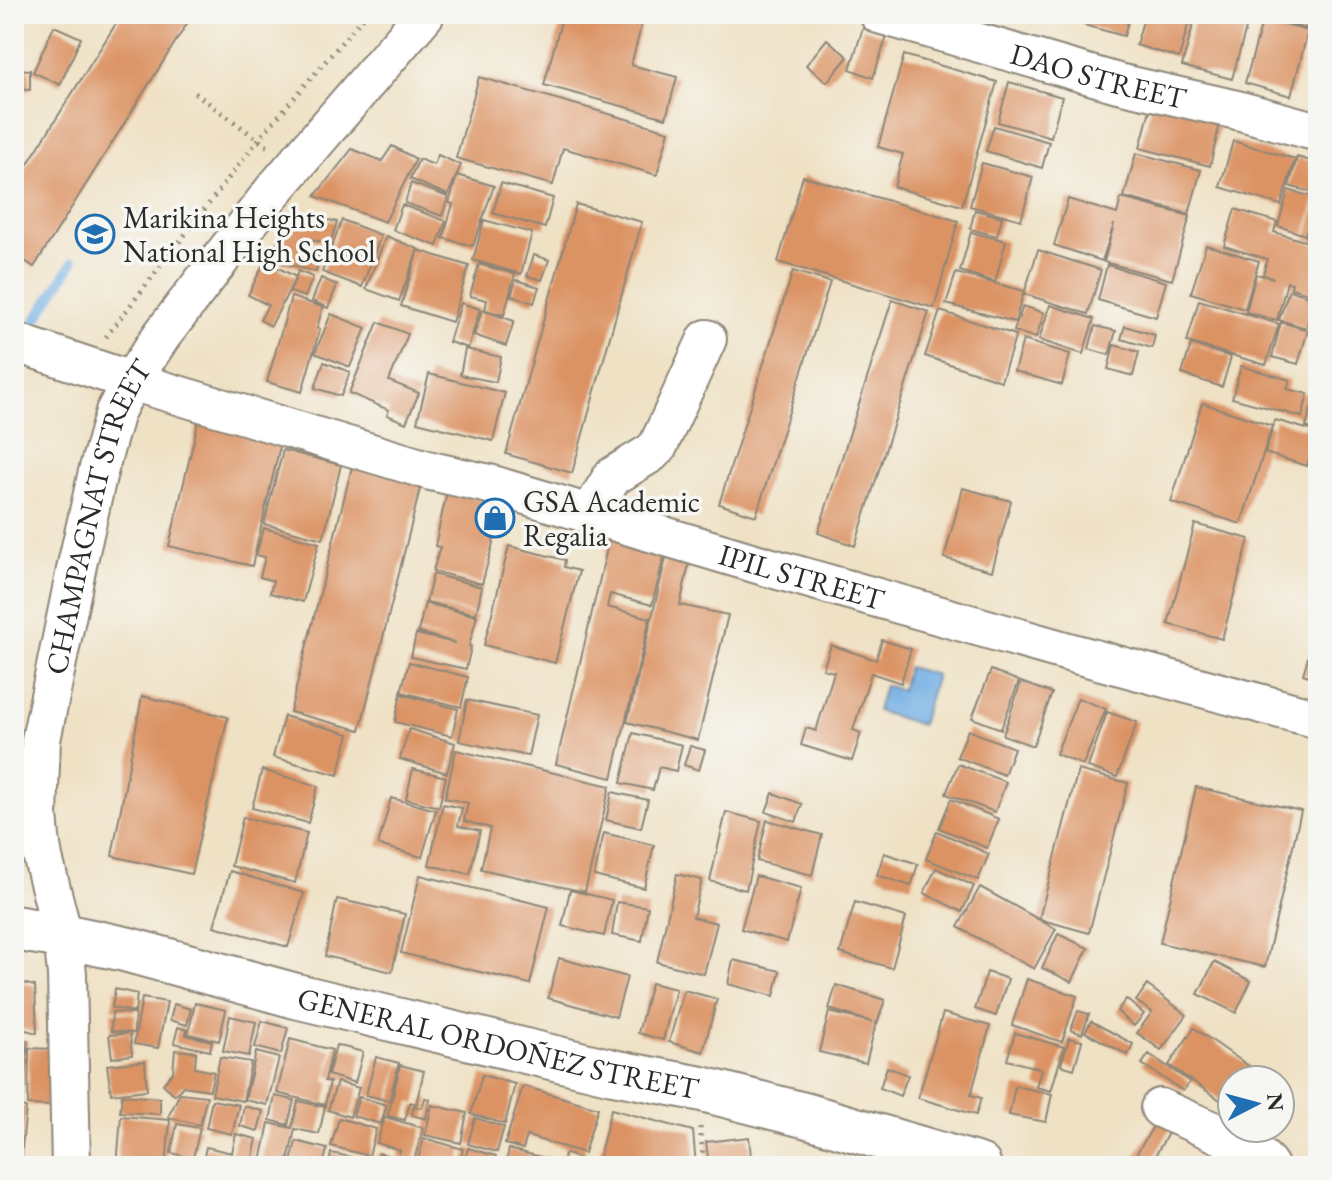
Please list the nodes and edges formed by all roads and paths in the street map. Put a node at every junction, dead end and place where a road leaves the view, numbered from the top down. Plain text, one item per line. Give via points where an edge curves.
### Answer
1 (366, 14) edge
2 (425, 14) edge
3 (879, 14) edge
4 (195, 93) dead end
5 (1318, 132) edge
6 (252, 135) dead end
7 (707, 339) dead end
8 (103, 340) dead end
9 (14, 342) edge
10 (131, 381) junction
11 (590, 514) junction
12 (1318, 719) edge
13 (14, 928) edge
14 (63, 936) junction
15 (1160, 1108) dead end
16 (960, 1163) edge
17 (71, 1166) edge
18 (1269, 1166) edge

1 - 8 path via 258,140
2 - 10 street, CHAMPAGNAT STREET via 273,191
3 - 5 street, DAO STREET via 1118,83
4 - 6 path
7 - 11 street via 658,446 612,477
9 - 10 street, IPIL STREET
10 - 11 street, IPIL STREET
10 - 14 street, CHAMPAGNAT STREET via 115,412 98,472 41,740 40,838
11 - 12 street, IPIL STREET
13 - 14 main road, GENERAL ORDOÑEZ STREET
14 - 16 main road, GENERAL ORDOÑEZ STREET via 613,1072 702,1089
14 - 17 street, CHAMPAGNAT STREET
15 - 18 street via 1265,1159

